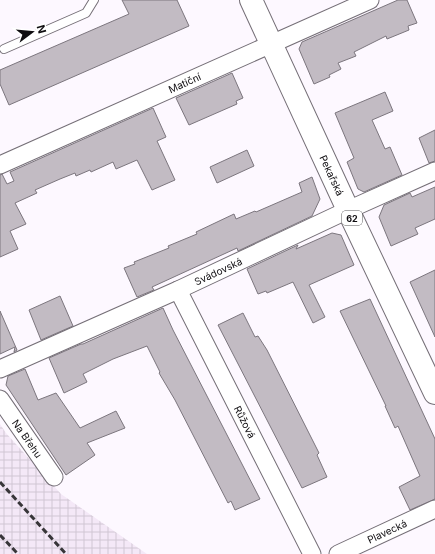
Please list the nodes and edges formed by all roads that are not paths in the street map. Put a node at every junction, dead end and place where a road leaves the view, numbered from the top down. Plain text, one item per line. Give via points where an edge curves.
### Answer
1 (94, 0) edge
2 (251, 0) edge
3 (370, 0) edge
4 (271, 43) junction
5 (4, 49) dead end
6 (0, 165) edge
7 (435, 171) edge
8 (348, 210) junction
9 (178, 290) junction
10 (0, 369) edge
11 (435, 393) edge
12 (0, 399) edge
13 (54, 478) dead end
14 (435, 508) edge
15 (312, 554) edge
16 (338, 554) edge

1 - 5 lane via 86,13
2 - 4 main road, 62
3 - 4 street, Matiční
4 - 6 street, Matiční
4 - 8 main road, Pekařská / 62
7 - 8 street, Svádovská
8 - 9 street, Svádovská
8 - 11 main road, Pekařská / 62
9 - 10 street, Svádovská
9 - 15 street, Růžová
12 - 13 street, Na Břehu
14 - 16 street, Plavecká

